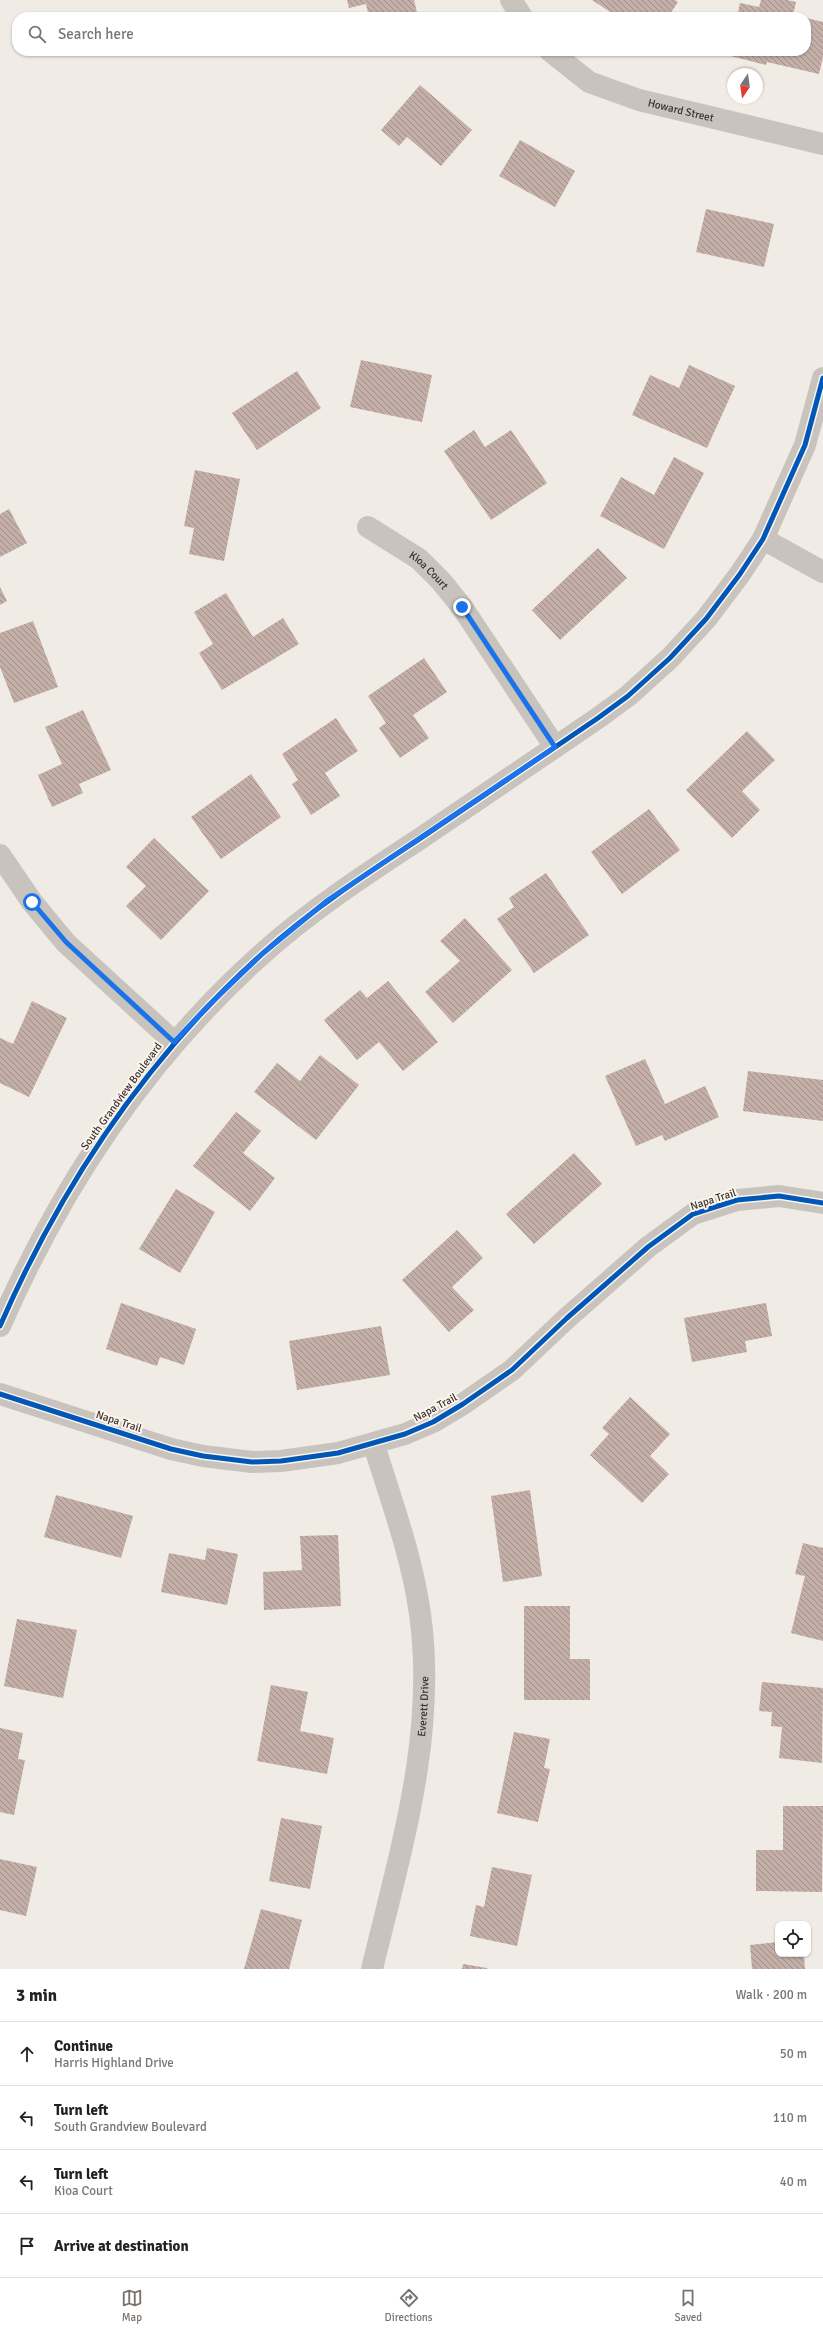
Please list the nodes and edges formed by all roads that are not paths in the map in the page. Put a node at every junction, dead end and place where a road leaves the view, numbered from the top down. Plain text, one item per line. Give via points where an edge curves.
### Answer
1 (510, 0) edge
2 (518, 12) edge
3 (556, 56) edge
4 (823, 144) edge
5 (823, 378) edge
6 (368, 527) dead end
7 (763, 539) junction
8 (823, 572) edge
9 (555, 747) junction
10 (0, 855) edge
11 (174, 1042) junction
12 (823, 1202) edge
13 (0, 1326) edge
14 (0, 1394) edge
15 (374, 1445) junction
16 (372, 1969) edge

1 - 2 street
3 - 4 street, Howard Street via 589,82 639,100
5 - 7 street, South Grandview Boulevard via 806,445
6 - 9 street, Kioa Court via 419,559 441,581 462,607
7 - 8 street
7 - 9 street, South Grandview Boulevard via 706,619 670,658 628,696
9 - 11 street, South Grandview Boulevard via 328,900 262,954
10 - 11 street via 32,902 66,942
11 - 13 street, South Grandview Boulevard via 103,1135 66,1192 20,1279
12 - 15 street, Napa Trail via 779,1196 737,1200 693,1214 648,1247 512,1370 433,1422
14 - 15 street, Napa Trail via 171,1449 203,1456 252,1462 281,1461
15 - 16 street, Everett Drive via 411,1562 420,1614 425,1667 421,1749 410,1808

